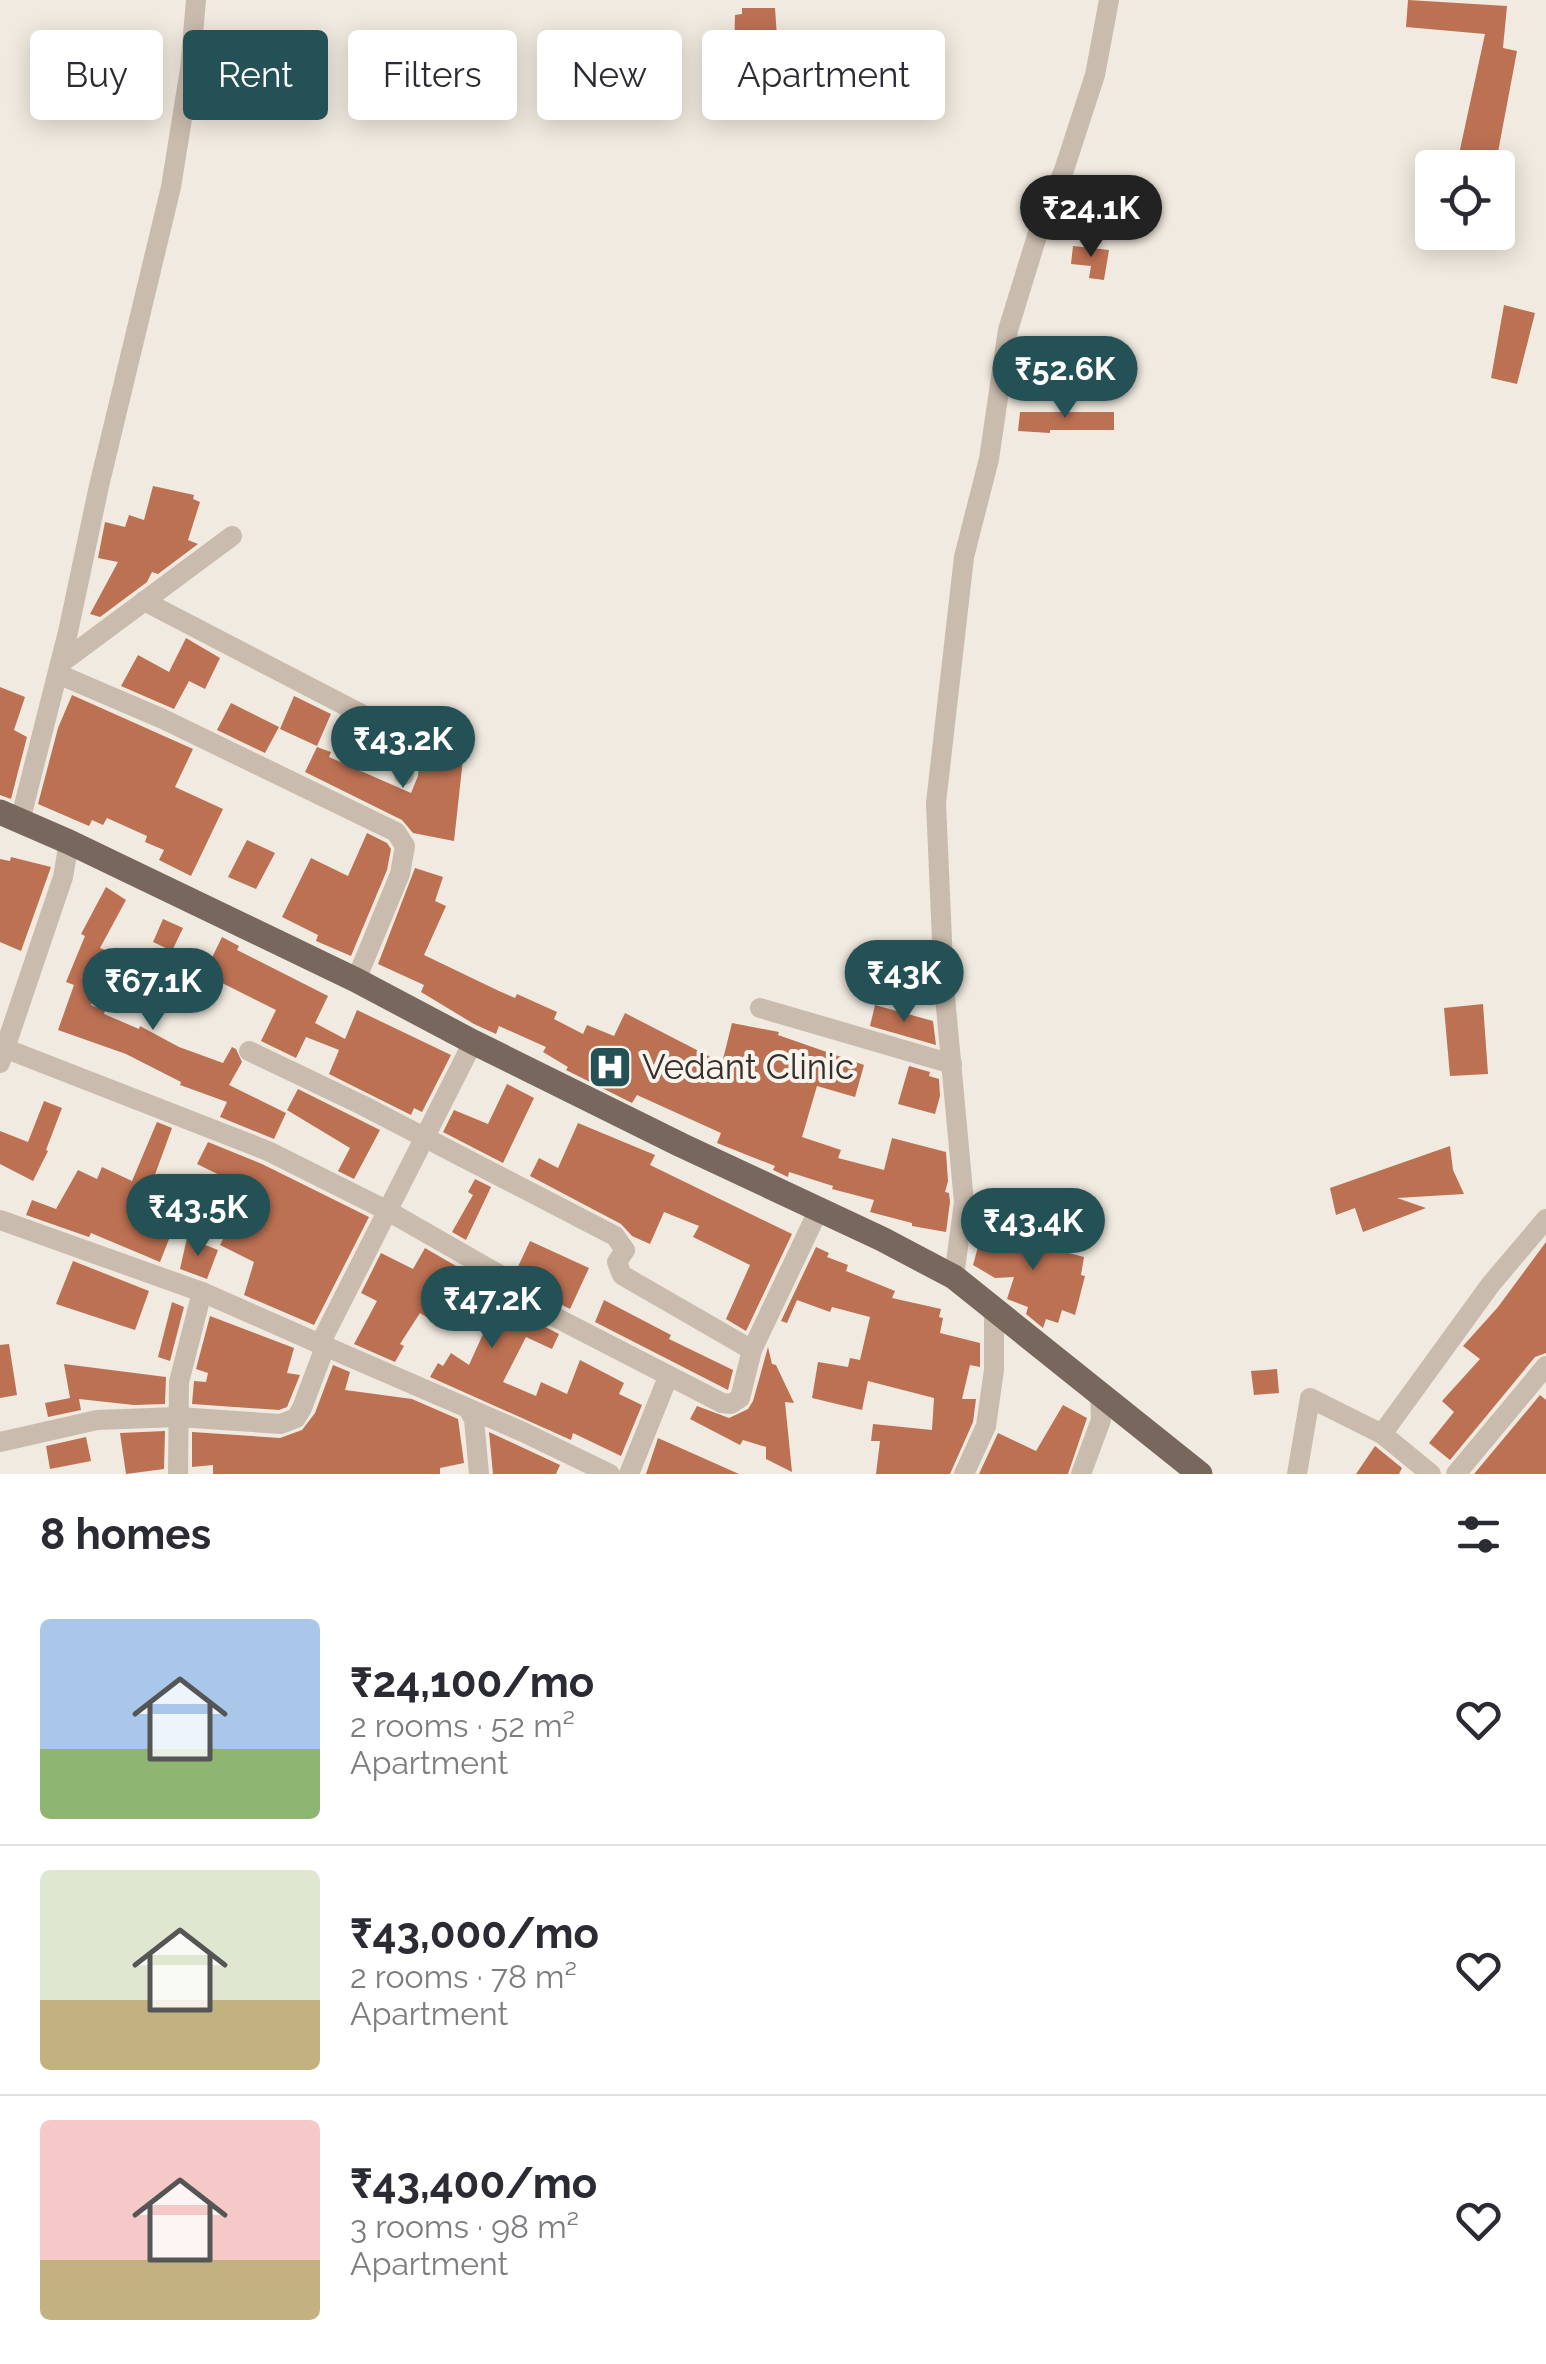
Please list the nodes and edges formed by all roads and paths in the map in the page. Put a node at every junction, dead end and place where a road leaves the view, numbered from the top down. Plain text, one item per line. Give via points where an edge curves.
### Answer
1 (196, 0) edge
2 (1108, 0) edge
3 (232, 536) dead end
4 (144, 602) junction
5 (59, 669) junction
6 (404, 775) dead end
7 (10, 817) edge
8 (69, 842) junction
9 (356, 980) junction
10 (760, 1008) dead end
11 (473, 1042) junction
12 (249, 1051) dead end
13 (2, 1056) edge
14 (952, 1064) junction
15 (425, 1138) junction
16 (819, 1209) junction
17 (388, 1211) junction
18 (0, 1220) edge
19 (1545, 1224) edge
20 (954, 1277) junction
21 (202, 1292) junction
22 (994, 1306) junction
23 (322, 1346) junction
24 (752, 1350) junction
25 (1546, 1366) edge
26 (668, 1377) junction
27 (1100, 1393) junction
28 (470, 1412) junction
29 (178, 1417) junction
30 (1382, 1434) junction
31 (0, 1442) edge
32 (178, 1474) edge
33 (480, 1474) edge
34 (610, 1474) edge
35 (629, 1474) edge
36 (964, 1474) edge
37 (1081, 1474) edge
38 (1200, 1474) edge
39 (1297, 1474) edge
40 (1431, 1474) edge
41 (1456, 1474) edge

1 - 5 street via 171,187
2 - 14 street via 1095,75 1008,330 964,557 936,803
3 - 4 street
4 - 5 street
4 - 6 street via 400,734 407,746
5 - 7 street
5 - 9 street via 396,832 405,846 400,874
7 - 8 main road
8 - 9 main road
8 - 13 street
9 - 11 main road
10 - 14 street
11 - 15 street
11 - 16 main road
12 - 15 street
13 - 17 street via 268,1151
14 - 20 street via 964,1202
15 - 17 street
15 - 24 street via 615,1236 625,1250 617,1262 622,1275
16 - 20 main road
16 - 24 street
17 - 23 street
17 - 26 street via 506,1278 512,1295
18 - 21 street
19 - 30 street via 1491,1284
20 - 22 main road
21 - 23 street
21 - 29 street via 179,1382
22 - 27 main road
22 - 36 street via 986,1426
23 - 28 street
23 - 29 street via 296,1418 280,1424
24 - 26 street via 740,1398 731,1404
25 - 41 street
26 - 35 street
27 - 37 street via 1101,1420
27 - 38 main road
28 - 33 street
28 - 34 street
29 - 31 street via 96,1420
29 - 32 street
30 - 39 street via 1310,1398
30 - 40 street

